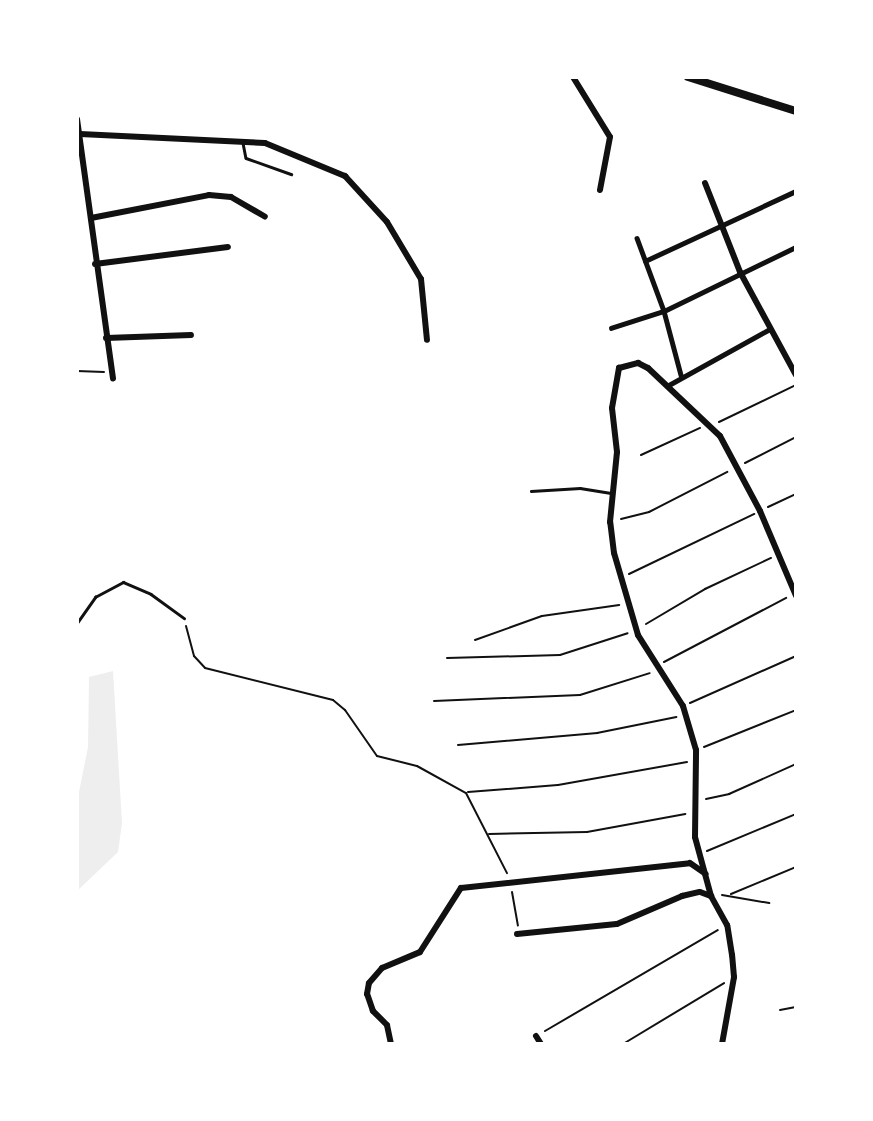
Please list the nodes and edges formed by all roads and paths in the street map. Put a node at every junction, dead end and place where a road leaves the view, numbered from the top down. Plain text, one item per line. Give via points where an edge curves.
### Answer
1 (573, 77) edge
2 (688, 77) edge
3 (796, 111) edge
4 (77, 119) edge
5 (80, 134) junction
6 (244, 140) junction
7 (291, 174) dead end
8 (705, 183) dead end
9 (600, 190) dead end
10 (796, 191) edge
11 (265, 217) dead end
12 (91, 218) junction
13 (720, 228) junction
14 (637, 238) dead end
15 (228, 247) dead end
16 (796, 247) edge
17 (645, 261) junction
18 (95, 264) junction
19 (740, 272) junction
20 (664, 311) junction
21 (611, 328) dead end
22 (768, 330) junction
23 (191, 335) dead end
24 (106, 338) junction
25 (427, 340) dead end
26 (112, 370) junction
27 (77, 371) edge
28 (681, 375) junction
29 (796, 375) edge
30 (113, 379) dead end
31 (796, 385) edge
32 (667, 386) junction
33 (711, 425) junction
34 (796, 436) edge
35 (641, 455) dead end
36 (738, 466) junction
37 (531, 491) dead end
38 (614, 494) junction
39 (796, 494) edge
40 (760, 511) junction
41 (610, 522) junction
42 (778, 554) junction
43 (622, 578) junction
44 (795, 595) edge
45 (627, 604) junction
46 (184, 618) joint
47 (77, 623) edge
48 (636, 630) junction
49 (475, 640) dead end
50 (796, 656) edge
51 (447, 658) dead end
52 (659, 668) junction
53 (434, 701) dead end
54 (683, 706) junction
55 (796, 710) edge
56 (686, 714) junction
57 (458, 745) dead end
58 (696, 750) junction
59 (699, 761) junction
60 (796, 764) edge
61 (466, 793) junction
62 (695, 801) junction
63 (693, 813) junction
64 (796, 814) edge
65 (489, 834) junction
66 (700, 855) junction
67 (796, 867) edge
68 (707, 876) junction
69 (510, 880) junction
70 (730, 894) junction
71 (710, 896) junction
72 (769, 903) dead end
73 (727, 925) junction
74 (517, 934) joint
75 (734, 977) junction
76 (796, 1007) edge
77 (779, 1010) dead end
78 (536, 1037) joint
79 (391, 1044) edge
80 (541, 1044) edge
81 (623, 1044) edge
82 (722, 1044) edge

1 - 9 street via 610,137
2 - 3 street
4 - 5 street
5 - 6 street
5 - 12 street
6 - 7 lane via 246,158
6 - 25 street via 288,149 345,176 387,222 421,279
8 - 13 street
10 - 13 street
11 - 12 street via 231,197 209,195
12 - 18 street
13 - 17 street
13 - 19 street
14 - 17 street
15 - 18 street
16 - 19 street
17 - 20 street
18 - 24 street
19 - 20 street
19 - 22 street
20 - 21 street
20 - 28 street
22 - 28 street
22 - 29 street
23 - 24 street
24 - 26 street
26 - 27 path
26 - 30 street
28 - 32 street
31 - 33 path
32 - 33 street
32 - 38 street via 648,368 629,363 614,377
33 - 35 path
33 - 36 street
34 - 36 path
36 - 40 street
36 - 41 path via 649,512
37 - 38 lane via 580,488
38 - 41 street
39 - 40 path
40 - 42 street
40 - 43 path
41 - 43 street
42 - 44 street
42 - 48 path via 705,589
43 - 45 street
44 - 52 path
45 - 48 street
45 - 49 path via 542,616
46 - 47 lane via 151,594 123,582 95,597
46 - 61 path via 194,656 205,668 333,701 345,710 377,756 417,766
48 - 51 path via 560,655
48 - 52 street
50 - 54 path
52 - 53 path via 580,695
52 - 54 street
54 - 56 street
55 - 58 path
56 - 57 path via 597,733
56 - 58 street
58 - 59 street
59 - 61 path via 558,785
59 - 62 street
60 - 62 path via 729,794
61 - 65 path
62 - 63 street
63 - 65 path via 587,832
63 - 66 street
64 - 66 path
65 - 69 path
66 - 68 street
67 - 70 path
68 - 69 street via 690,863
68 - 71 street
69 - 74 path
69 - 79 street via 461,888 420,952 382,968 369,983 373,1011 387,1024
70 - 71 path
70 - 72 path
71 - 73 street
71 - 74 street via 700,892 682,896 617,924
73 - 75 street
73 - 78 path
75 - 81 path
75 - 82 street
76 - 77 path
78 - 80 street

